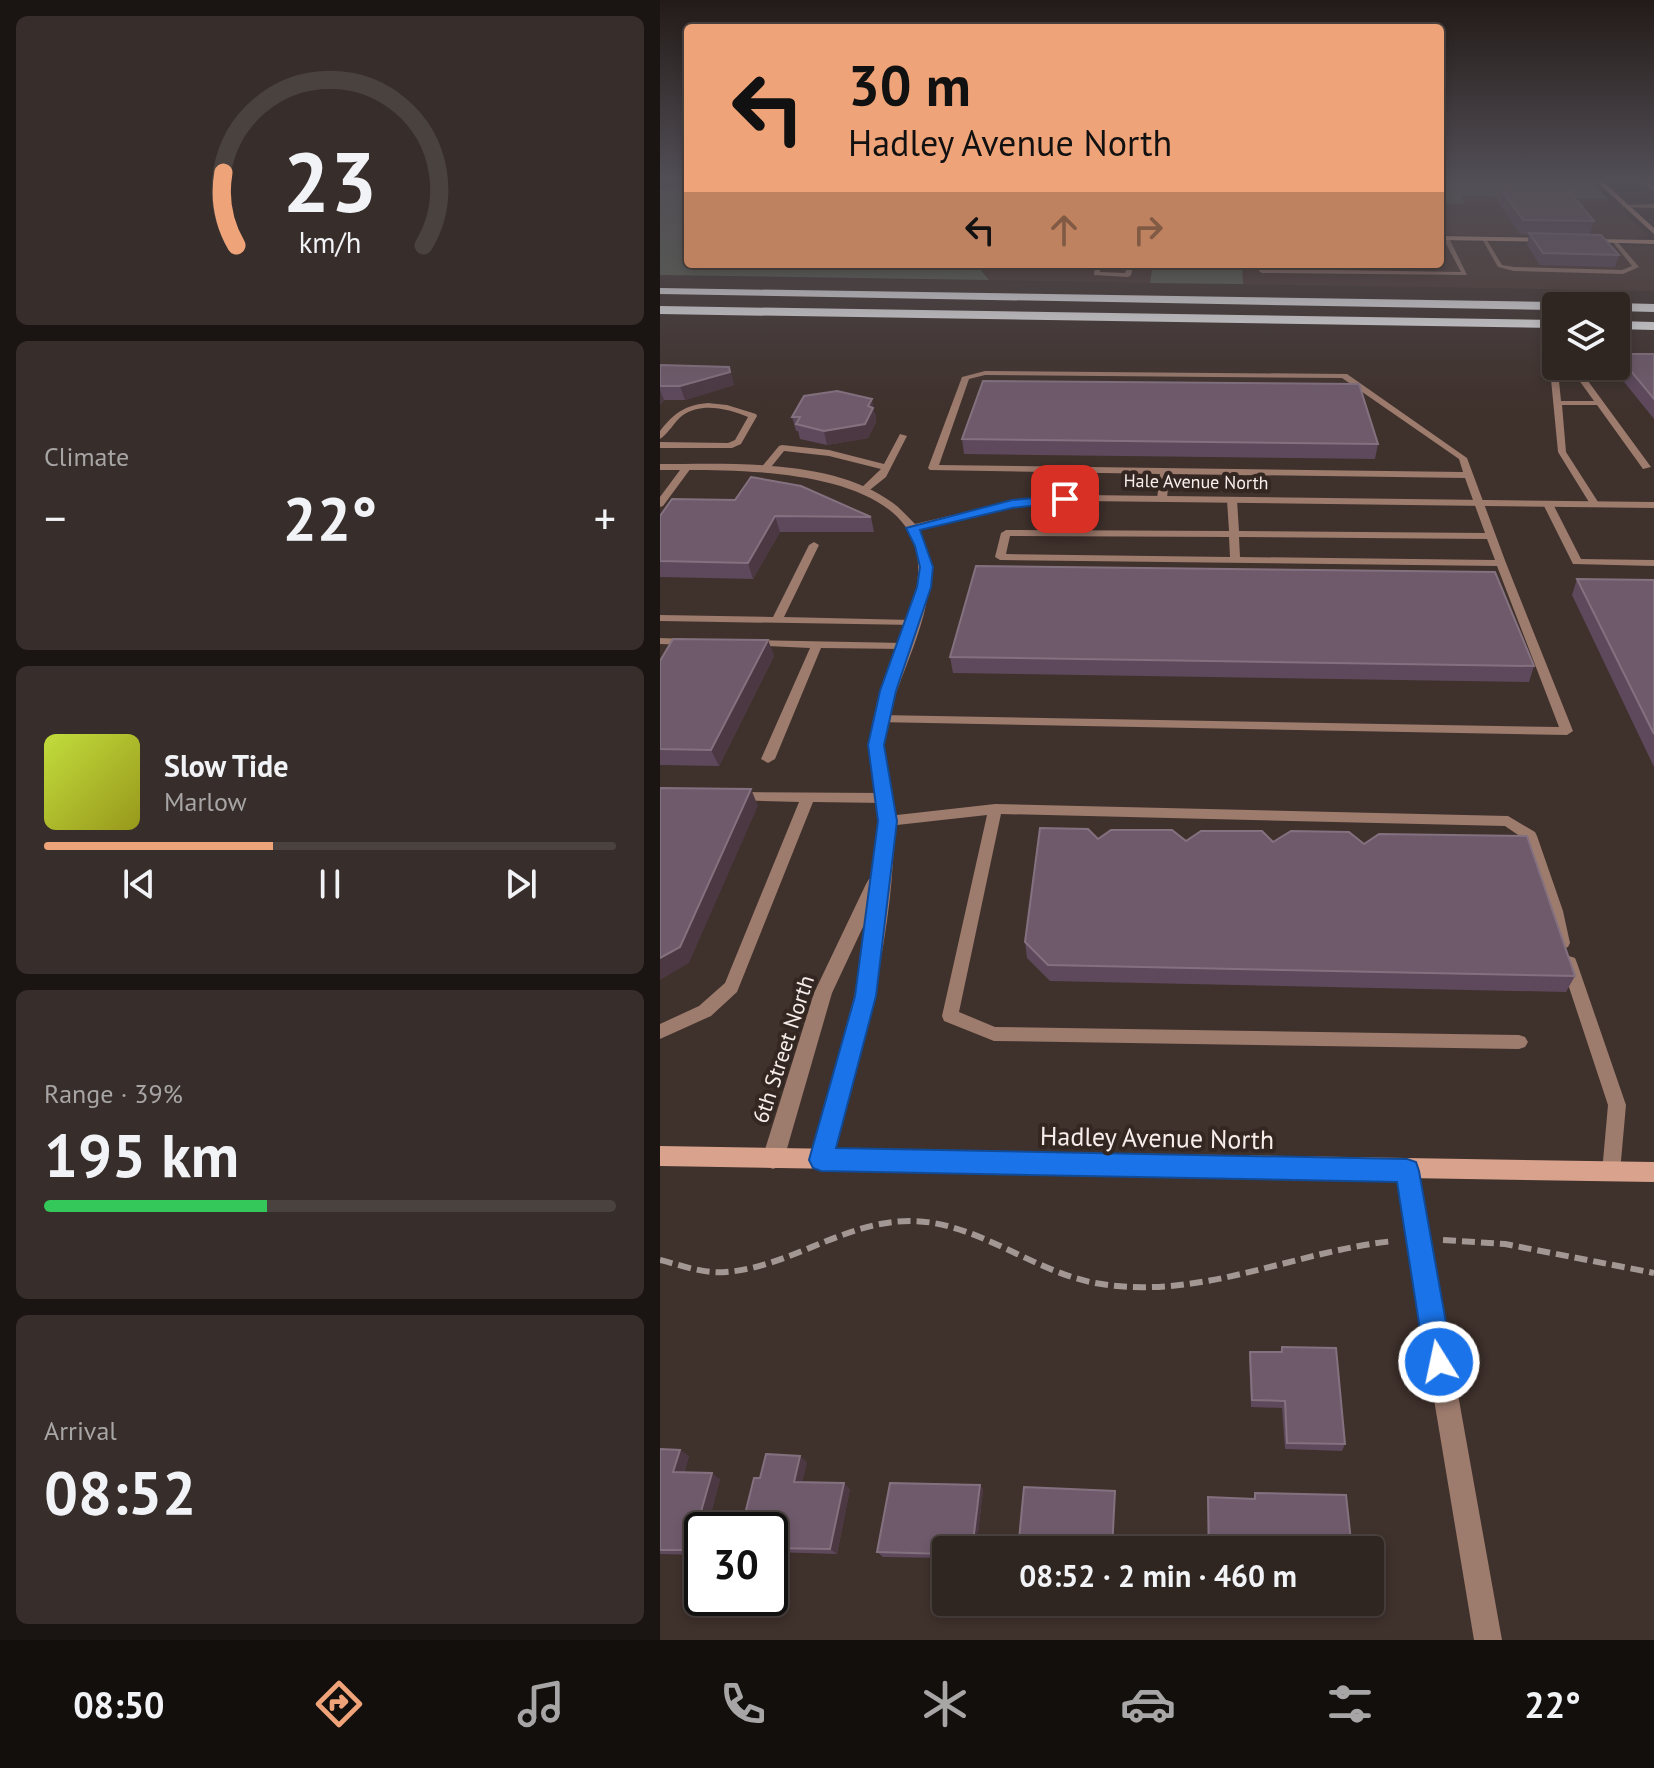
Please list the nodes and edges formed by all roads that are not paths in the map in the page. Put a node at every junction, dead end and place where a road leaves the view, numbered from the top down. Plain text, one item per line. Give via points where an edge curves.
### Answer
1 (1454, 256) edge
2 (1494, 256) edge
3 (1627, 256) edge
4 (1097, 268) edge
5 (1130, 268) edge
6 (1262, 268) edge
7 (660, 289) edge
8 (1542, 306) edge
9 (1630, 307) edge
10 (1654, 308) edge
11 (660, 310) edge
12 (1542, 324) edge
13 (1630, 325) edge
14 (1654, 326) edge
15 (1555, 380) edge
16 (1583, 380) edge
17 (1557, 403) junction
18 (1599, 403) junction
19 (660, 436) edge
20 (903, 436) dead end
21 (660, 445) edge
22 (660, 467) edge
23 (1646, 467) dead end
24 (686, 468) junction
25 (888, 468) junction
26 (764, 470) junction
27 (1165, 471) junction
28 (1469, 475) junction
29 (863, 491) junction
30 (1162, 499) junction
31 (1232, 500) junction
32 (1478, 503) junction
33 (660, 504) edge
34 (1548, 504) junction
35 (1595, 505) junction
36 (1654, 505) edge
37 (912, 528) junction
38 (1234, 534) junction
39 (1491, 536) junction
40 (814, 545) dead end
41 (1235, 560) junction
42 (1501, 563) junction
43 (1654, 563) edge
44 (660, 618) edge
45 (777, 620) junction
46 (912, 623) junction
47 (660, 641) edge
48 (707, 642) edge
49 (738, 643) edge
50 (817, 644) junction
51 (904, 646) junction
52 (880, 719) junction
53 (768, 759) dead end
54 (719, 796) edge
55 (808, 797) junction
56 (885, 798) junction
57 (995, 809) junction
58 (888, 821) junction
59 (883, 869) junction
60 (660, 1032) edge
61 (1519, 1042) dead end
62 (660, 1156) edge
63 (773, 1159) junction
64 (821, 1160) junction
65 (1407, 1171) junction
66 (1611, 1172) junction
67 (1654, 1172) edge
68 (1488, 1640) edge

1 - 6 lane via 1465,274
2 - 3 lane via 1500,266 1514,269 1623,272 1636,267
4 - 5 lane via 1096,274 1128,275
7 - 8 highway
9 - 10 highway
11 - 12 highway
13 - 14 highway
15 - 17 lane
16 - 18 lane
17 - 18 lane
17 - 35 lane via 1562,452
18 - 23 lane
19 - 21 lane via 694,407 736,408 753,416 738,442 729,446
20 - 25 lane
22 - 24 street
24 - 26 street
24 - 33 lane
25 - 26 lane via 782,448
25 - 29 lane
26 - 29 street via 807,474
27 - 28 lane
27 - 28 lane via 933,468 966,377 1344,376 1463,458
27 - 30 lane
28 - 32 lane
29 - 37 street
30 - 31 street, Hale Avenue North
30 - 37 street, Hale Avenue North via 1048,500
31 - 32 street, Hale Avenue North
31 - 38 lane
32 - 34 street, Hale Avenue North
32 - 39 lane
34 - 35 street, Hale Avenue North
34 - 43 lane via 1577,562
35 - 36 street, Hale Avenue North
37 - 46 street, 6th Street North via 927,567
38 - 39 lane
38 - 41 lane
38 - 41 lane via 1006,533 1000,557
39 - 42 lane
40 - 45 lane
41 - 42 lane
42 - 52 lane via 1567,731
44 - 45 lane
45 - 46 lane
46 - 51 street, 6th Street North
47 - 48 lane
49 - 50 lane
50 - 51 lane
50 - 53 lane
51 - 52 street, 6th Street North
52 - 56 street, 6th Street North via 876,745
54 - 55 lane
55 - 56 lane
55 - 60 lane via 731,987 705,1011
56 - 58 street, 6th Street North
57 - 58 lane
57 - 61 lane via 950,1016 994,1034
57 - 66 lane via 1508,821 1530,836 1617,1105
58 - 59 street, 6th Street North
59 - 63 street, 6th Street North via 823,993
59 - 64 street, 6th Street North via 866,996
62 - 63 street, Hadley Avenue North
63 - 64 street, Hadley Avenue North
64 - 65 street, Hadley Avenue North
65 - 66 street, Hadley Avenue North
65 - 68 street
66 - 67 street, Hadley Avenue North

